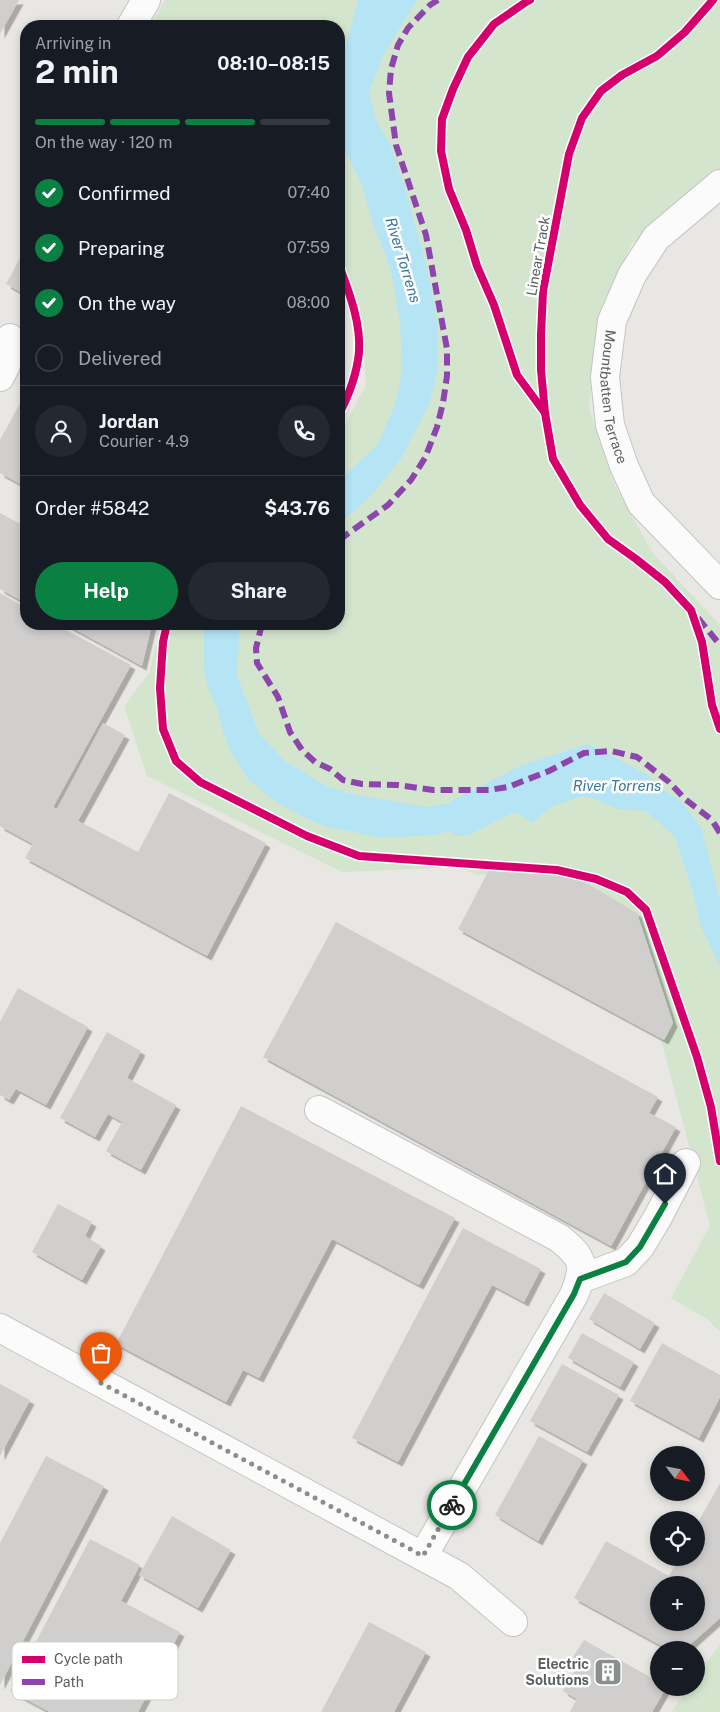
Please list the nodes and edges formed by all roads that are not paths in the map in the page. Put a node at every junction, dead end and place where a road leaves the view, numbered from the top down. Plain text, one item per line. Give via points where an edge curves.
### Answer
1 (146, 0) edge
2 (134, 20) edge
3 (720, 184) edge
4 (12, 334) edge
5 (0, 377) edge
6 (720, 585) edge
7 (319, 1110) dead end
8 (686, 1163) dead end
9 (580, 1279) junction
10 (0, 1328) edge
11 (423, 1556) junction
12 (513, 1622) dead end

1 - 2 street
3 - 6 street, Mountbatten Terrace via 656,238 632,275 612,321 605,377 610,425 641,503
4 - 5 street via 6,366
7 - 9 street via 559,1238 573,1248 582,1262
8 - 9 street via 640,1247 626,1262
9 - 11 street
10 - 11 street
11 - 12 street via 459,1576

